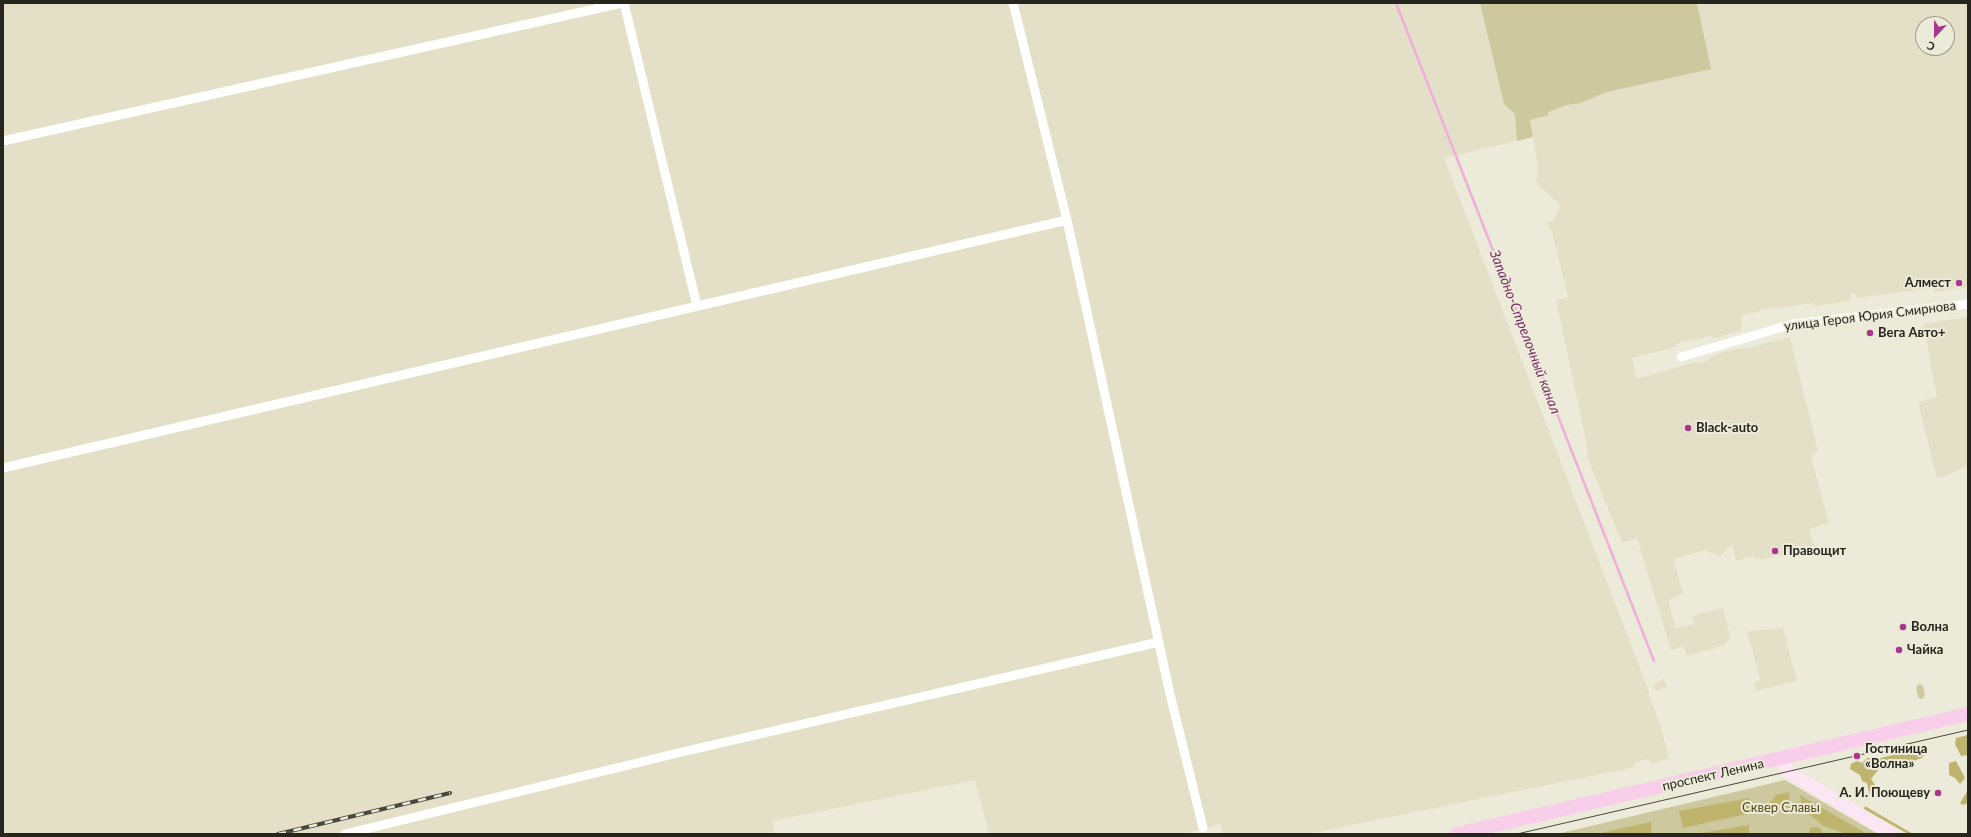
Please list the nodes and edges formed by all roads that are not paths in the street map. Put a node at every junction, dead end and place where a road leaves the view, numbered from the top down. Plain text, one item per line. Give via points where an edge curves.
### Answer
1 (623, 3) edge
2 (1013, 3) edge
3 (3, 141) edge
4 (1067, 220) junction
5 (1968, 304) edge
6 (696, 306) junction
7 (1681, 357) dead end
8 (3, 468) edge
9 (1159, 642) junction
10 (1968, 714) edge
11 (1781, 758) junction
12 (1203, 828) dead end
13 (346, 834) edge
14 (1457, 834) edge
15 (1892, 834) edge

1 - 3 street
1 - 6 street
2 - 4 street
4 - 6 street
4 - 9 street
5 - 7 street, улица Героя Юрия Смирнова via 1793,324
6 - 8 street
9 - 12 street
9 - 13 street via 682,752
10 - 11 main road, проспект Ленина
11 - 14 main road, проспект Ленина
11 - 15 main road via 1789,772

